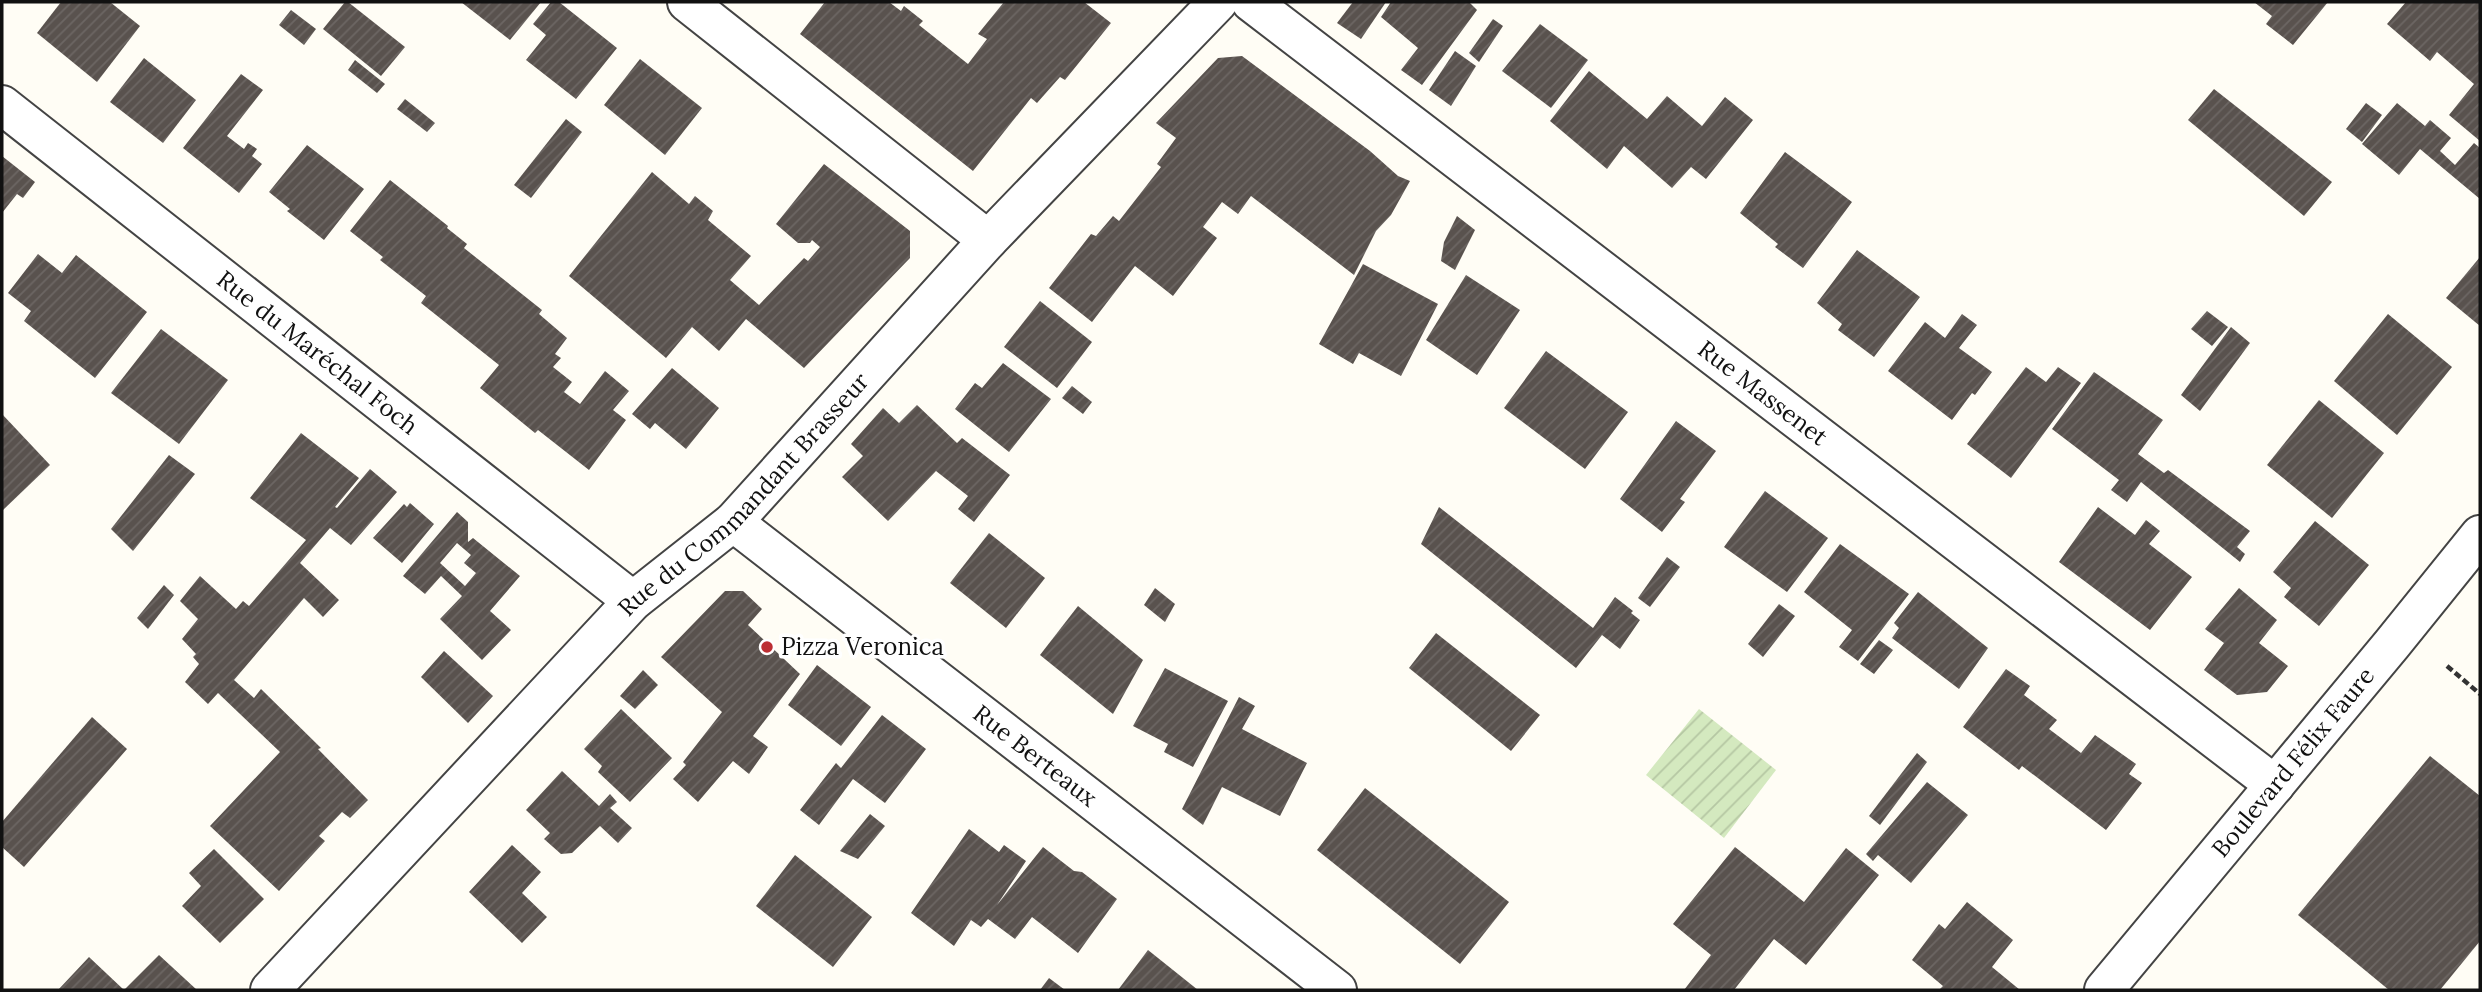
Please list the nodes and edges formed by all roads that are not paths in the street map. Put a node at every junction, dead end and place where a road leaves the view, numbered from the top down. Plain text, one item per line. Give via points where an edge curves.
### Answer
1 (687, 2) edge
2 (1218, 2) edge
3 (1251, 2) edge
4 (2, 105) edge
5 (988, 240) junction
6 (733, 522) junction
7 (2480, 535) edge
8 (633, 601) junction
9 (2275, 785) junction
10 (270, 990) edge
11 (1337, 990) edge
12 (2104, 990) edge

1 - 5 street
2 - 5 street, Rue du Commandant Brasseur
3 - 9 street, Rue Massenet
4 - 8 street, Rue du Maréchal Foch
5 - 6 street, Rue du Commandant Brasseur
6 - 8 street, Rue du Commandant Brasseur
6 - 11 street, Rue Berteaux
7 - 9 street, Boulevard Félix Faure
8 - 10 street, Rue du Commandant Brasseur
9 - 12 street, Boulevard Félix Faure

